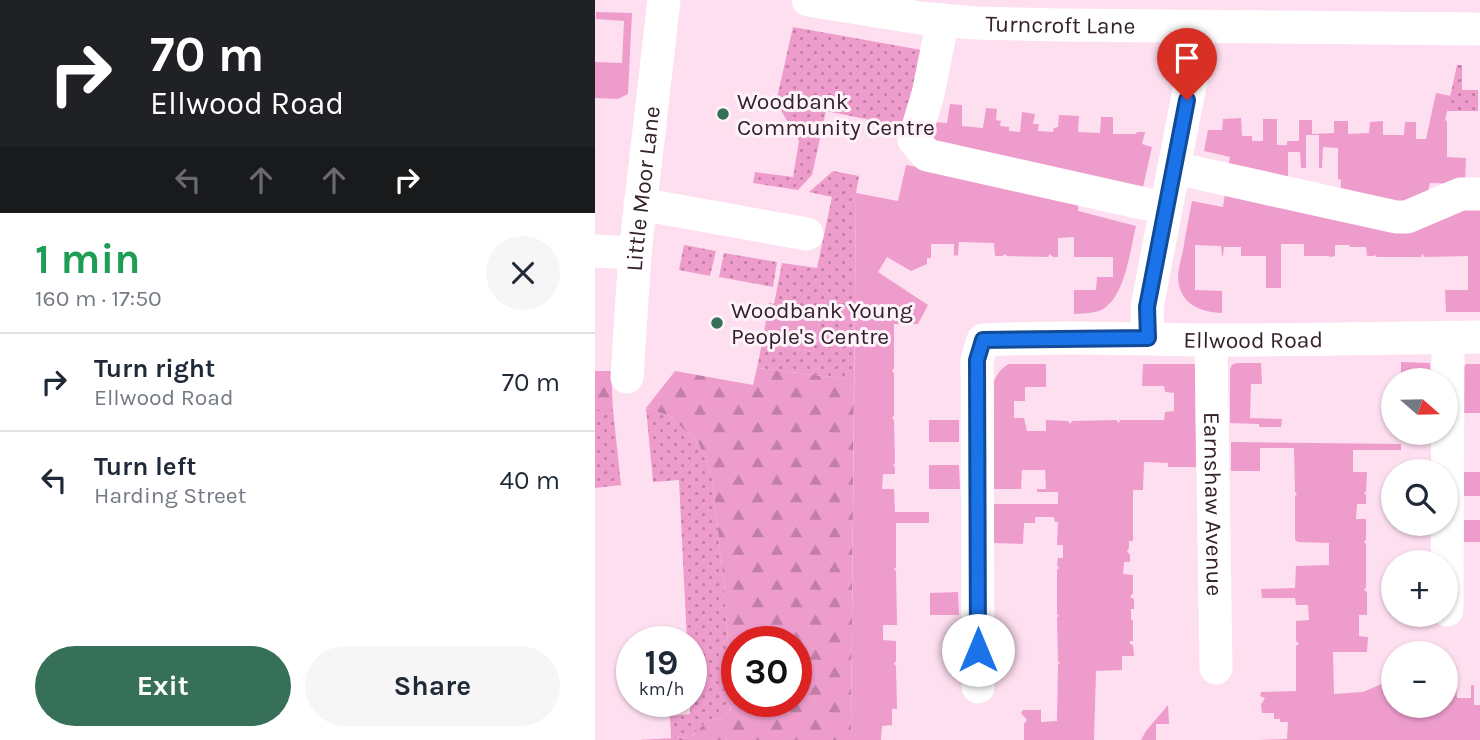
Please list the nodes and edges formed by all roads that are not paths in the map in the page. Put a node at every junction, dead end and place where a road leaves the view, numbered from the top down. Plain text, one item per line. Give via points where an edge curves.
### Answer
1 (664, 0) edge
2 (808, 0) edge
3 (1025, 12) edge
4 (943, 20) junction
5 (1199, 26) junction
6 (1480, 29) edge
7 (1193, 172) dead end
8 (1480, 194) edge
9 (641, 204) junction
10 (1146, 204) dead end
11 (807, 234) dead end
12 (595, 251) edge
13 (635, 253) junction
14 (1464, 337) edge
15 (1148, 338) junction
16 (1211, 340) junction
17 (627, 377) dead end
18 (1451, 550) edge
19 (1216, 668) dead end
20 (978, 687) dead end

1 - 9 street, Little Moor Lane
2 - 4 street, Turncroft Lane
3 - 4 street, Turncroft Lane
3 - 5 street, Turncroft Lane
4 - 10 street via 914,140 927,155
5 - 6 street, Turncroft Lane
5 - 15 street via 1147,307
7 - 8 street via 1396,217 1407,217 1461,194
9 - 11 street
9 - 13 street, Little Moor Lane
12 - 13 street
13 - 17 street, Little Moor Lane
14 - 16 street, Ellwood Road
14 - 18 street
15 - 16 street, Ellwood Road
15 - 20 street, Ellwood Road via 983,340 977,360
16 - 19 street, Earnshaw Avenue

